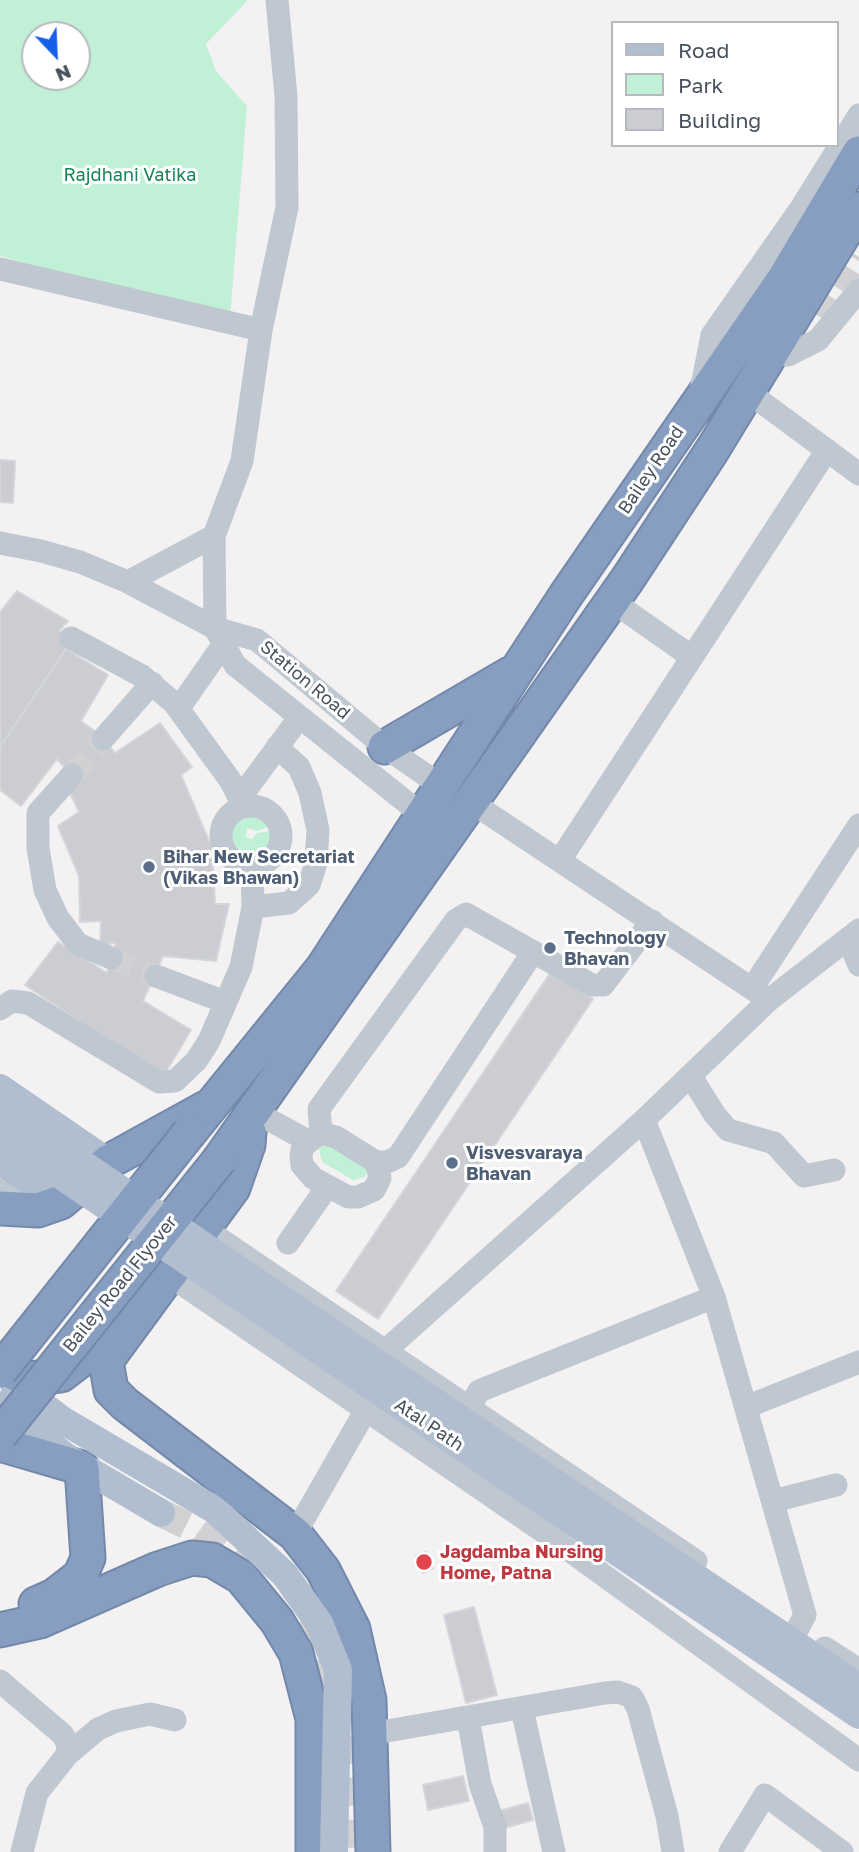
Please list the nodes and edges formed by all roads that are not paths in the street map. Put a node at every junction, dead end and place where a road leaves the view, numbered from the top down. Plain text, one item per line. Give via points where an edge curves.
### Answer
1 (277, 0) edge
2 (859, 115) edge
3 (859, 153) edge
4 (859, 209) edge
5 (0, 268) edge
6 (859, 290) edge
7 (820, 317) tunnel mouth
8 (261, 330) junction
9 (777, 357) junction
10 (748, 392) junction
11 (700, 397) junction
12 (827, 450) junction
13 (859, 474) edge
14 (214, 536) junction
15 (0, 543) edge
16 (128, 582) junction
17 (619, 591) junction
18 (566, 595) junction
19 (219, 637) junction
20 (71, 638) dead end
21 (692, 657) junction
22 (517, 670) junction
23 (152, 683) junction
24 (178, 708) junction
25 (299, 718) junction
26 (103, 739) tunnel mouth
27 (276, 747) junction
28 (385, 747) junction
29 (72, 775) tunnel mouth
30 (440, 785) junction
31 (471, 802) junction
32 (242, 803) junction
33 (421, 814) junction
34 (859, 825) edge
35 (280, 829) junction
36 (318, 830) junction
37 (560, 860) junction
38 (252, 866) junction
39 (253, 907) junction
40 (652, 921) junction
41 (853, 934) edge
42 (533, 952) junction
43 (111, 957) tunnel mouth
44 (859, 965) edge
45 (156, 976) tunnel mouth
46 (761, 993) junction
47 (225, 1002) junction
48 (0, 1009) edge
49 (691, 1077) junction
50 (0, 1088) edge
51 (212, 1104) junction
52 (0, 1108) edge
53 (644, 1120) junction
54 (241, 1131) junction
55 (0, 1134) edge
56 (314, 1137) junction
57 (0, 1161) edge
58 (108, 1162) junction
59 (376, 1162) junction
60 (834, 1170) dead end
61 (327, 1188) junction
62 (0, 1190) edge
63 (49, 1206) junction
64 (0, 1208) edge
65 (205, 1229) junction
66 (288, 1243) dead end
67 (245, 1257) junction
68 (169, 1275) junction
69 (715, 1297) junction
70 (216, 1305) junction
71 (0, 1360) edge
72 (859, 1362) edge
73 (0, 1372) edge
74 (379, 1379) junction
75 (0, 1405) edge
76 (470, 1406) junction
77 (746, 1407) junction
78 (0, 1435) edge
79 (0, 1444) edge
80 (82, 1468) junction
81 (836, 1485) dead end
82 (774, 1501) junction
83 (160, 1513) tunnel mouth
84 (295, 1534) junction
85 (0, 1613) edge
86 (0, 1630) edge
87 (797, 1630) junction
88 (859, 1670) edge
89 (0, 1681) edge
90 (859, 1687) edge
91 (522, 1709) junction
92 (859, 1715) edge
93 (468, 1718) junction
94 (175, 1720) dead end
95 (370, 1734) junction
96 (67, 1755) junction
97 (859, 1759) edge
98 (831, 1849) edge
99 (22, 1852) edge
100 (313, 1852) edge
101 (334, 1852) edge
102 (373, 1852) edge
103 (495, 1852) edge
104 (554, 1852) edge
105 (673, 1852) edge
106 (730, 1852) edge

1 - 8 street via 286,96 287,207
2 - 11 street via 712,335
3 - 11 highway, Bailey Road via 785,277
4 - 9 highway
5 - 8 street
6 - 9 street via 818,340
7 - 9 street
8 - 14 street via 242,461
9 - 10 highway
10 - 12 street
10 - 17 highway
11 - 18 highway, Bailey Road
12 - 13 street
12 - 21 street
14 - 16 street
14 - 19 street
15 - 16 street, Station Road via 41,551
16 - 19 street, Station Road
17 - 18 highway via 635,555 630,541 617,542 595,575
17 - 21 street
17 - 31 highway
18 - 22 highway, Bailey Road
19 - 24 street
19 - 25 street via 235,665
19 - 28 street, Station Road via 257,640
20 - 23 street
21 - 37 street
22 - 28 highway
22 - 30 highway, Bailey Road
23 - 24 street
23 - 26 street
24 - 32 street
25 - 27 street
25 - 33 street
27 - 32 street
27 - 36 street via 299,767
28 - 30 street, Station Road
29 - 43 street via 38,813 45,890 58,918 78,944
30 - 33 highway, Bailey Road
31 - 37 street
31 - 54 highway, Bailey Road Flyover
32 - 35 street via 270,813
32 - 38 street via 226,819 221,838 228,856
33 - 51 highway, Bailey Road via 322,969
34 - 46 street
35 - 36 street
35 - 38 street via 273,857
36 - 39 street via 309,885 289,903
37 - 40 street
38 - 39 street
39 - 47 street via 241,967
40 - 42 street via 603,985 592,985
40 - 46 street
41 - 44 street
41 - 46 street
42 - 56 street via 466,914 456,920 319,1109
42 - 59 street via 398,1157
45 - 47 street
46 - 49 street
47 - 48 street via 200,1055 185,1073 167,1084 28,1003 12,1002
49 - 53 street
49 - 60 street via 728,1130 774,1143 804,1176
50 - 58 main road
51 - 58 highway
51 - 73 highway, bridge
52 - 74 main road, Atal Path, bridge
53 - 69 street
53 - 74 street
54 - 56 street
54 - 65 highway via 248,1145 233,1188
54 - 71 highway via 230,1168 200,1215 82,1359 61,1375 29,1379
54 - 78 highway, Bailey Road Flyover, bridge
55 - 74 main road, Atal Path, bridge
56 - 59 street via 336,1137
56 - 61 street via 303,1146 302,1164
57 - 63 main road
58 - 63 highway
59 - 61 street via 380,1178 367,1194 348,1197
61 - 66 street
62 - 63 street via 22,1191
63 - 64 highway
65 - 67 street
65 - 68 highway
67 - 70 street
67 - 74 street
68 - 70 street
68 - 84 highway via 106,1361 111,1390
69 - 76 street via 479,1391
69 - 77 street
70 - 74 street
72 - 77 street
73 - 101 main road, bridge via 62,1420 215,1510 285,1575 319,1623 338,1670
74 - 76 street
74 - 84 street
74 - 90 main road, Atal Path
74 - 92 main road, Atal Path
74 - 97 street
75 - 80 main road
76 - 87 street
77 - 82 street
79 - 80 highway
80 - 83 main road
80 - 85 highway via 88,1558 80,1576 54,1596
81 - 82 street
82 - 87 street via 805,1615
84 - 95 highway via 323,1570 353,1629 369,1700
86 - 100 highway via 40,1621 192,1558 212,1560 241,1577 296,1653 313,1719
87 - 88 street
89 - 96 street via 62,1734 68,1743
91 - 93 street
91 - 104 street
91 - 105 street via 618,1692 632,1697 660,1789
93 - 95 street
93 - 103 street via 480,1784 495,1827
94 - 96 street via 150,1714 117,1721
95 - 102 highway
96 - 99 street via 37,1793
98 - 106 street via 765,1795

